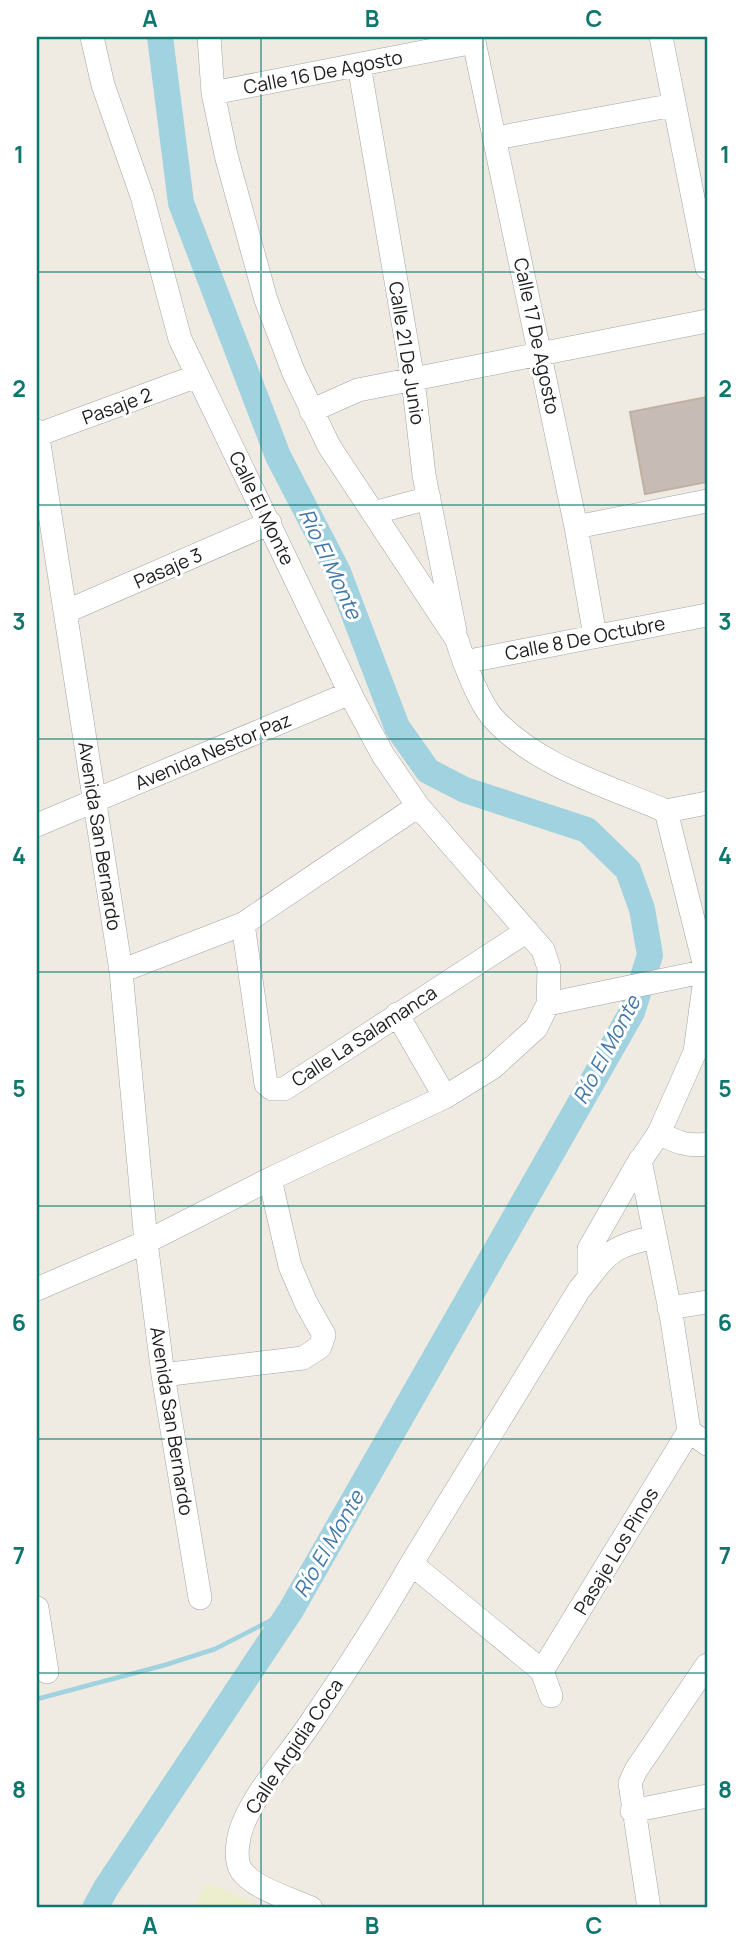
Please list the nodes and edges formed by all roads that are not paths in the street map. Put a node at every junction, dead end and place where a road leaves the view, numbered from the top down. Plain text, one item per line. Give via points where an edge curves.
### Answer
1 (92, 37) edge
2 (209, 37) edge
3 (661, 37) edge
4 (474, 40) edge
5 (359, 65) junction
6 (213, 93) junction
7 (674, 105) junction
8 (496, 138) junction
9 (707, 267) edge
10 (707, 321) edge
11 (540, 353) junction
12 (197, 376) junction
13 (413, 380) junction
14 (311, 411) junction
15 (37, 433) edge
16 (429, 498) junction
17 (707, 501) edge
18 (373, 513) junction
19 (270, 523) junction
20 (576, 527) junction
21 (65, 612) junction
22 (707, 615) edge
23 (594, 636) junction
24 (460, 651) junction
25 (351, 694) junction
26 (94, 800) junction
27 (707, 803) edge
28 (418, 806) junction
29 (666, 811) junction
30 (37, 825) edge
31 (243, 924) junction
32 (527, 931) junction
33 (121, 971) junction
34 (706, 971) edge
35 (548, 1004) junction
36 (397, 1014) junction
37 (445, 1097) junction
38 (659, 1133) junction
39 (707, 1144) edge
40 (640, 1160) junction
41 (270, 1179) junction
42 (656, 1237) junction
43 (146, 1242) junction
44 (589, 1277) junction
45 (37, 1289) edge
46 (707, 1302) edge
47 (669, 1308) junction
48 (163, 1375) junction
49 (698, 1438) edge
50 (414, 1561) junction
51 (200, 1598) dead end
52 (37, 1608) edge
53 (707, 1665) edge
54 (542, 1671) junction
55 (47, 1672) dead end
56 (551, 1696) dead end
57 (707, 1796) edge
58 (632, 1811) junction
59 (310, 1908) edge
60 (649, 1908) edge

1 - 12 street, Calle El Monte via 103,85 142,196 180,339
2 - 6 street
3 - 7 street
4 - 5 street, Calle 16 De Agosto
4 - 8 street, Calle 17 De Agosto
5 - 6 street, Calle 16 De Agosto
5 - 13 street, Calle 21 De Junio
6 - 14 street via 266,300
7 - 8 street
7 - 9 street
8 - 11 street, Calle 17 De Agosto
10 - 11 street
11 - 13 street
11 - 20 street, Calle 17 De Agosto
12 - 15 street, Pasaje 2
12 - 19 street, Calle El Monte
13 - 14 street via 358,390
13 - 16 street, Calle 21 De Junio
14 - 18 street
15 - 21 street, Avenida San Bernardo
16 - 18 street
16 - 24 street, Calle 21 De Junio
17 - 20 street
18 - 24 street
19 - 21 street, Pasaje 3
19 - 25 street, Calle El Monte
20 - 23 street, Calle 17 De Agosto
21 - 26 street, Avenida San Bernardo
22 - 23 street, Calle 8 De Octubre
23 - 24 street, Calle 8 De Octubre
24 - 29 street via 491,716 514,739 541,758
25 - 26 street, Avenida Nestor Paz
25 - 28 street, Calle El Monte via 383,755
26 - 30 street, Avenida Nestor Paz
26 - 33 street, Avenida San Bernardo
27 - 29 street
28 - 31 street
28 - 32 street, Calle El Monte
29 - 34 street
31 - 33 street
31 - 36 street, Calle La Salamanca via 266,1084 272,1089 284,1089
32 - 35 street via 543,950 549,968
32 - 36 street, Calle La Salamanca
33 - 43 street, Avenida San Bernardo
34 - 35 street
34 - 38 street via 695,1052
35 - 37 street via 536,1028 515,1050
36 - 37 street
37 - 41 street
38 - 39 street via 680,1144
38 - 40 street
40 - 42 street
40 - 44 street via 589,1249
41 - 43 street
41 - 48 street via 290,1266 324,1335 320,1347 303,1358
42 - 44 street via 609,1252
42 - 47 street
43 - 45 street
43 - 48 street, Avenida San Bernardo
44 - 50 street
46 - 47 street
47 - 49 street
48 - 51 street, Avenida San Bernardo
49 - 54 street, Pasaje Los Pinos
50 - 54 street via 419,1570
50 - 59 street, Calle Argidia Coca via 242,1825 237,1847 240,1869 254,1882
52 - 55 street
53 - 58 street via 636,1770 630,1783
54 - 56 street
57 - 58 street
58 - 60 street

